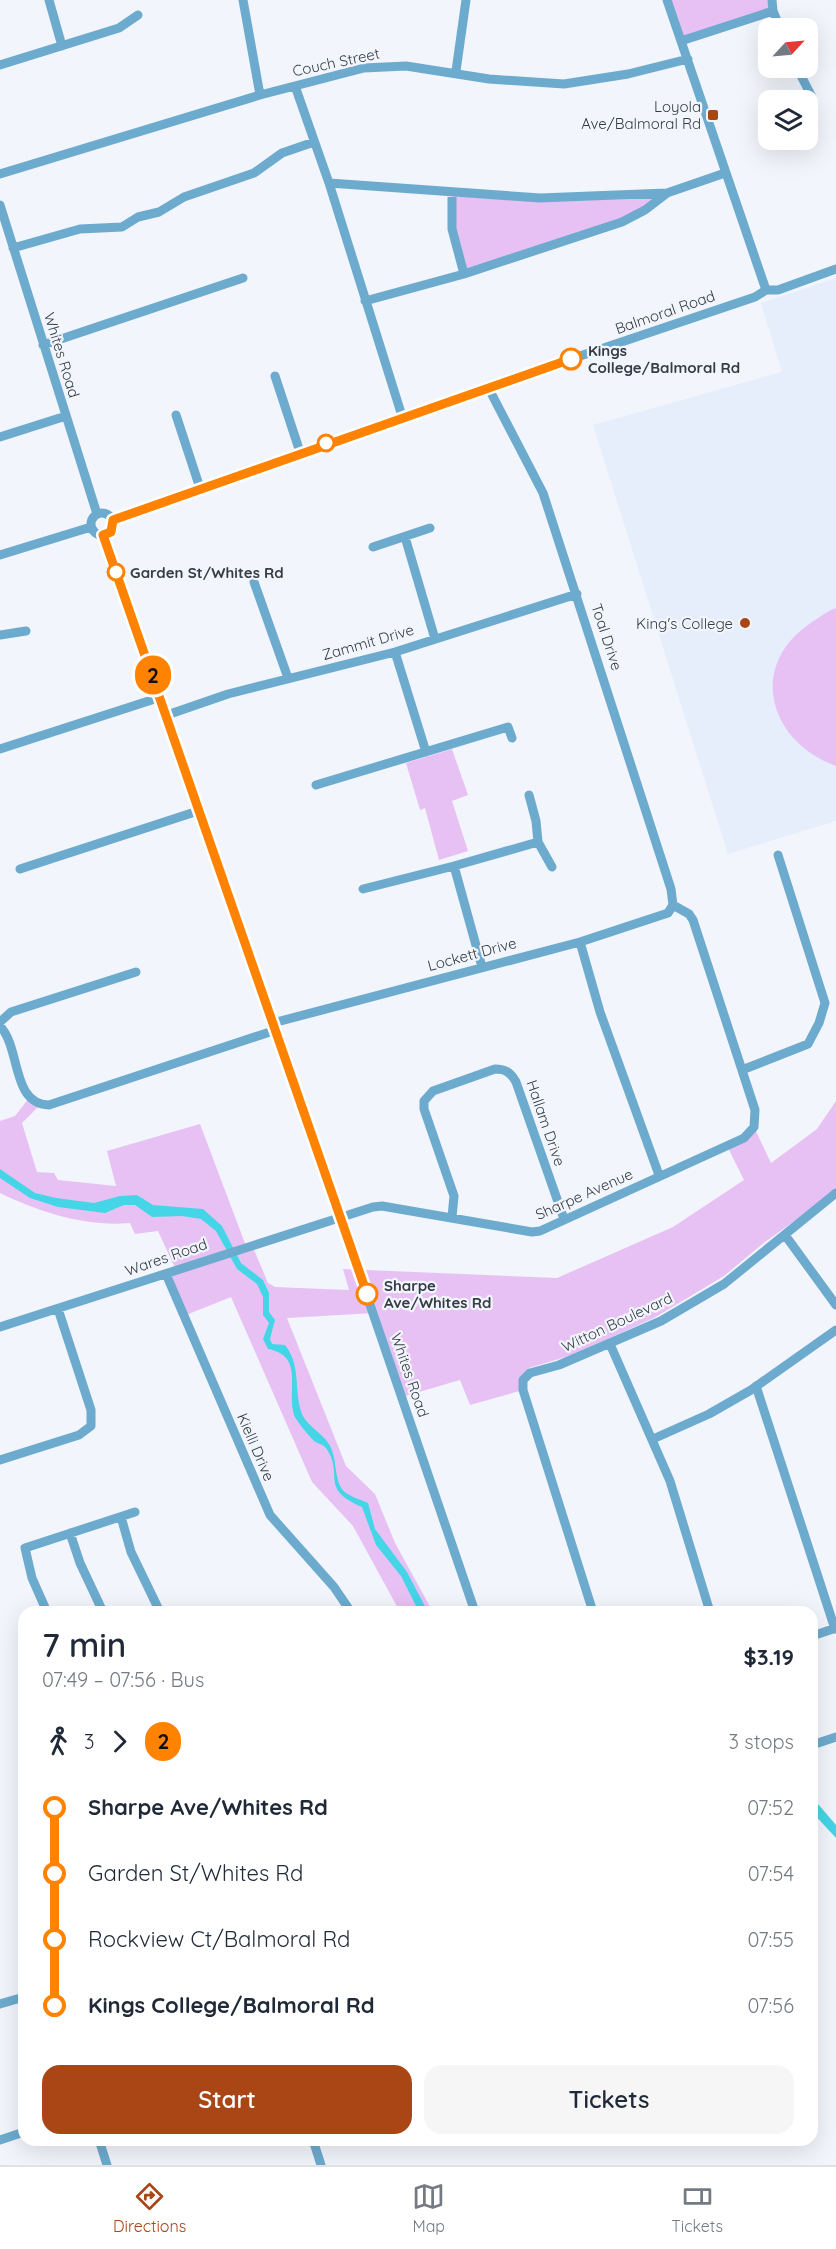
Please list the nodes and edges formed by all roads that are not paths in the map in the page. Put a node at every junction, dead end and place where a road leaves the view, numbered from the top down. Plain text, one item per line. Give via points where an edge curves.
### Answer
1 (49, 0) edge
2 (243, 0) edge
3 (466, 0) edge
4 (667, 0) edge
5 (772, 0) edge
6 (773, 11) junction
7 (138, 15) dead end
8 (776, 18) edge
9 (681, 41) junction
10 (62, 46) junction
11 (688, 59) junction
12 (0, 65) edge
13 (456, 71) junction
14 (295, 86) junction
15 (260, 95) junction
16 (315, 142) junction
17 (725, 173) junction
18 (0, 174) edge
19 (329, 183) junction
20 (452, 193) junction
21 (667, 193) junction
22 (0, 205) edge
23 (13, 248) junction
24 (836, 269) edge
25 (464, 274) junction
26 (243, 278) dead end
27 (766, 290) junction
28 (365, 301) junction
29 (43, 345) junction
30 (275, 376) dead end
31 (488, 387) junction
32 (176, 415) dead end
33 (66, 416) junction
34 (402, 416) junction
35 (0, 437) edge
36 (300, 452) junction
37 (200, 489) junction
38 (97, 514) junction
39 (113, 520) junction
40 (91, 527) junction
41 (430, 528) dead end
42 (103, 535) junction
43 (405, 537) junction
44 (373, 548) dead end
45 (0, 555) edge
46 (254, 582) dead end
47 (577, 594) junction
48 (26, 631) dead end
49 (0, 635) edge
50 (435, 639) junction
51 (395, 652) junction
52 (288, 678) junction
53 (161, 697) junction
54 (167, 715) junction
55 (512, 738) dead end
56 (0, 749) edge
57 (426, 752) junction
58 (316, 785) dead end
59 (529, 795) dead end
60 (201, 810) junction
61 (538, 842) junction
62 (778, 855) dead end
63 (454, 866) junction
64 (552, 867) dead end
65 (20, 869) dead end
66 (363, 889) dead end
67 (673, 905) junction
68 (580, 942) junction
69 (482, 967) junction
70 (136, 972) dead end
71 (0, 1024) edge
72 (274, 1026) junction
73 (742, 1070) junction
74 (659, 1175) junction
75 (836, 1193) edge
76 (341, 1216) junction
77 (452, 1217) junction
78 (564, 1219) junction
79 (785, 1235) junction
80 (166, 1274) junction
81 (836, 1305) edge
82 (58, 1309) junction
83 (0, 1326) edge
84 (836, 1330) edge
85 (610, 1344) junction
86 (756, 1386) junction
87 (653, 1439) junction
88 (0, 1460) edge
89 (135, 1512) dead end
90 (121, 1517) junction
91 (70, 1533) junction
92 (44, 1606) edge
93 (99, 1606) edge
94 (157, 1606) edge
95 (347, 1606) edge
96 (473, 1606) edge
97 (591, 1606) edge
98 (708, 1606) edge
99 (835, 1628) edge
100 (818, 1634) edge
101 (836, 1737) edge
102 (818, 1743) edge
103 (18, 1998) edge
104 (0, 2004) edge
105 (18, 2134) edge
106 (0, 2140) edge
107 (101, 2146) edge
108 (315, 2146) edge
109 (107, 2165) edge
110 (321, 2165) edge

1 - 10 street
2 - 15 street
3 - 13 street
4 - 9 street
5 - 6 street
6 - 8 street
6 - 9 street
7 - 10 street via 119,28
9 - 11 street
10 - 12 street
11 - 13 street, Couch Street via 564,84 489,79
11 - 17 street
13 - 14 street, Couch Street via 364,68
14 - 15 street, Couch Street
14 - 16 street
15 - 18 street, Couch Street
16 - 19 street
16 - 23 street via 282,153 254,173 184,197 122,227 80,228
17 - 21 street
17 - 27 street
19 - 20 street
19 - 28 street
20 - 21 street via 540,198
20 - 25 street via 452,229
21 - 25 street via 622,222
22 - 23 street, Whites Road
23 - 29 street, Whites Road
24 - 27 street, Balmoral Road via 778,290
25 - 28 street
26 - 29 street
27 - 31 street, Balmoral Road
28 - 34 street
29 - 33 street, Whites Road
30 - 36 street
31 - 34 street, Balmoral Road
31 - 47 street, Toal Drive via 539,482
32 - 37 street
33 - 35 street
33 - 38 street, Whites Road
34 - 36 street, Balmoral Road
36 - 37 street, Balmoral Road
37 - 39 street, Balmoral Road
38 - 39 street via 106,513
38 - 40 street
39 - 42 street via 111,532
40 - 42 street via 96,534
40 - 45 street
41 - 43 street
42 - 53 street, Whites Road
43 - 44 street
43 - 50 street
46 - 52 street
47 - 50 street, Zammit Drive
47 - 67 street, Toal Drive via 671,888
48 - 49 street
50 - 51 street, Zammit Drive
51 - 52 street, Zammit Drive
51 - 57 street
52 - 54 street, Zammit Drive
53 - 54 street, Whites Road
53 - 56 street
54 - 60 street, Whites Road
55 - 57 street via 506,722
57 - 58 street
59 - 61 street
60 - 65 street
60 - 72 street, Whites Road
61 - 63 street
61 - 64 street
62 - 73 street via 825,1003 808,1044
63 - 66 street
63 - 69 street
67 - 68 street, Lockett Drive via 668,913
67 - 73 street, Sharpe Avenue via 693,920
68 - 69 street, Lockett Drive
68 - 74 street via 600,1012
69 - 72 street, Lockett Drive
70 - 71 street via 11,1012
71 - 72 street, Lockett Drive via 9,1038 25,1092 34,1102 49,1105
72 - 76 street, Whites Road
73 - 74 street, Sharpe Avenue via 756,1118 749,1133 724,1148
74 - 78 street, Sharpe Avenue
75 - 79 street, Witton Boulevard
76 - 77 street, Sharpe Avenue via 382,1206
76 - 80 street, Wares Road
76 - 96 street, Whites Road
77 - 78 street, Sharpe Avenue via 532,1232
77 - 78 street, Hallam Drive via 454,1196 424,1101 433,1090 502,1069 516,1082
79 - 81 street
79 - 85 street, Witton Boulevard via 724,1284 661,1321
80 - 82 street, Wares Road
80 - 95 street, Kielli Drive via 270,1515
82 - 83 street, Wares Road
82 - 88 street via 91,1410 91,1426 78,1435
84 - 86 street
85 - 87 street
85 - 97 street, Witton Boulevard via 530,1373 522,1383
86 - 87 street
86 - 99 street
87 - 98 street via 683,1517
89 - 90 street
90 - 91 street
90 - 94 street via 131,1552
91 - 92 street via 25,1548
91 - 93 street
99 - 100 street
101 - 102 street
103 - 104 street
105 - 106 street
107 - 109 street
108 - 110 street

